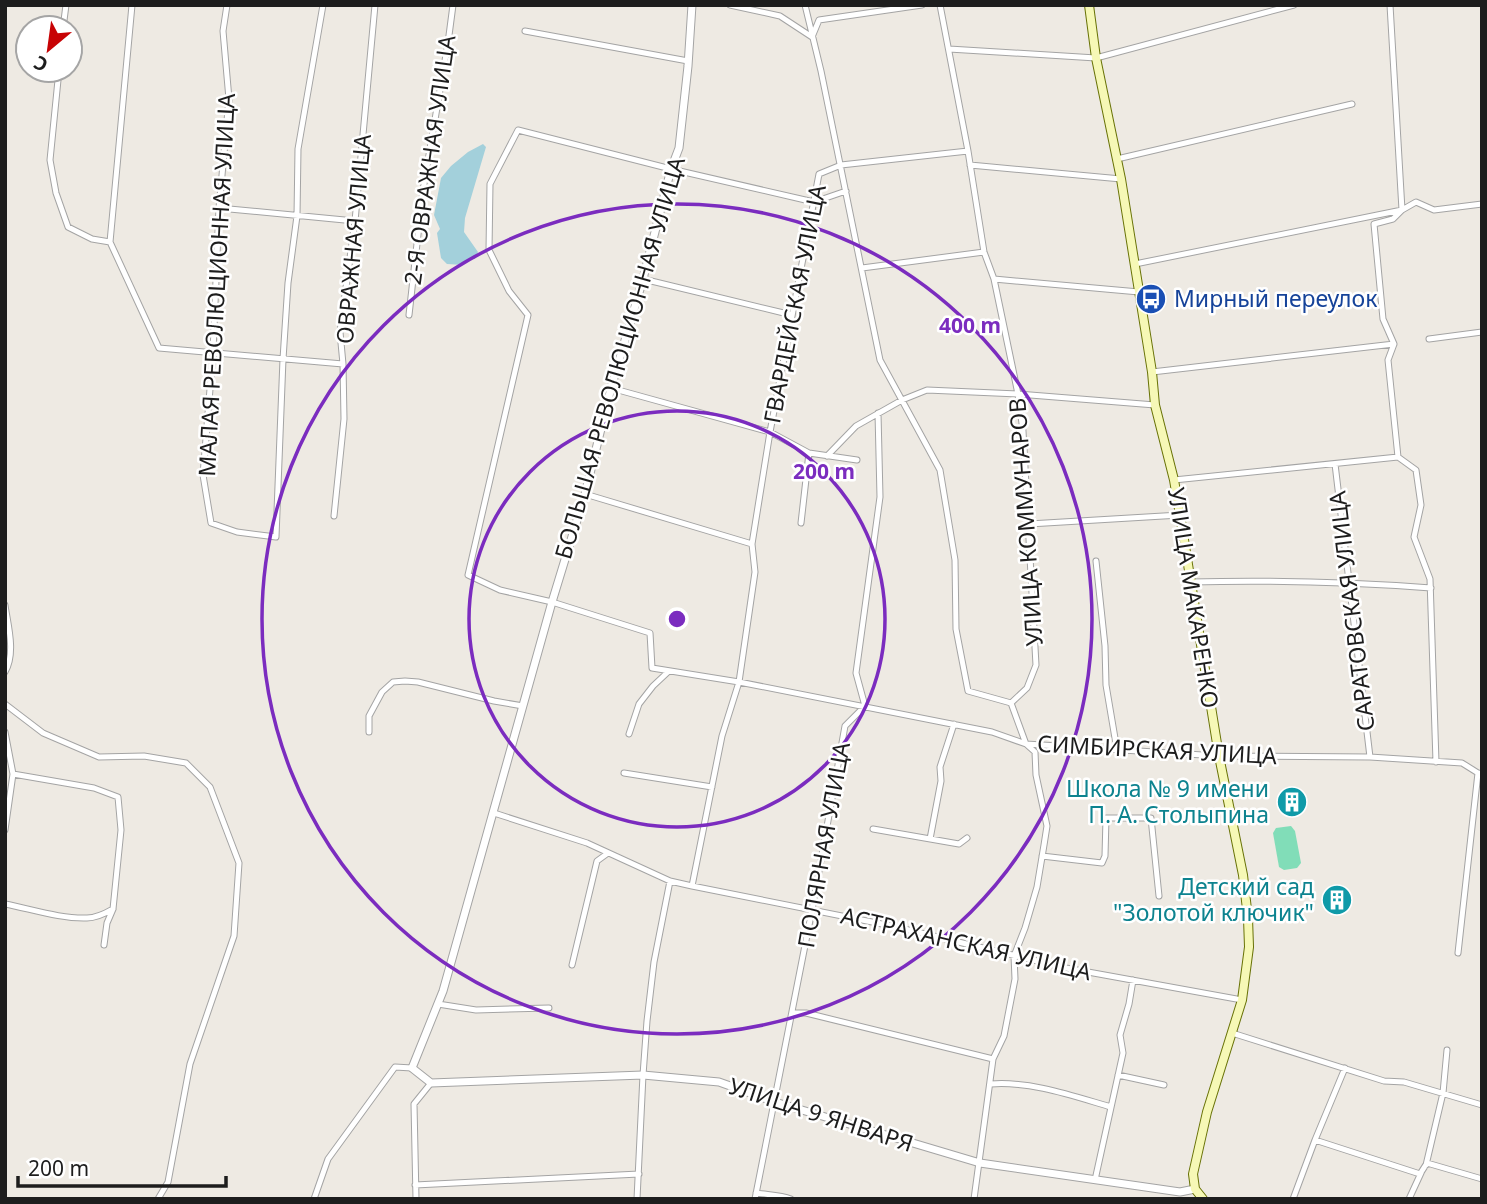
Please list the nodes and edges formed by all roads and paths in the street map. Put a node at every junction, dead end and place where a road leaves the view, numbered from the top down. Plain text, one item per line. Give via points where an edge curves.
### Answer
1 (132, 5) edge
2 (227, 5) edge
3 (323, 5) edge
4 (375, 5) edge
5 (453, 5) edge
6 (692, 5) edge
7 (730, 5) edge
8 (805, 5) edge
9 (922, 5) edge
10 (940, 5) edge
11 (1088, 5) edge
12 (1294, 5) edge
13 (1390, 5) edge
14 (525, 31) dead end
15 (812, 37) junction
16 (949, 49) junction
17 (1096, 58) junction
18 (688, 61) junction
19 (58, 84) edge
20 (1352, 104) dead end
21 (968, 151) junction
22 (1117, 159) junction
23 (841, 165) junction
24 (970, 165) junction
25 (671, 169) junction
26 (1121, 179) junction
27 (846, 191) junction
28 (814, 202) junction
29 (1482, 204) edge
30 (219, 208) junction
31 (1402, 210) junction
32 (297, 216) junction
33 (355, 221) junction
34 (110, 242) junction
35 (984, 252) junction
36 (1135, 264) junction
37 (862, 268) junction
38 (643, 279) junction
39 (994, 279) junction
40 (1139, 292) junction
41 (409, 314) dead end
42 (792, 315) junction
43 (1482, 332) edge
44 (1429, 339) dead end
45 (1394, 344) junction
46 (213, 352) junction
47 (283, 359) junction
48 (343, 364) junction
49 (1152, 372) junction
50 (611, 388) junction
51 (1018, 394) junction
52 (902, 400) junction
53 (1155, 405) junction
54 (878, 413) junction
55 (770, 432) junction
56 (809, 453) junction
57 (827, 456) junction
58 (1398, 457) junction
59 (858, 460) dead end
60 (1335, 464) junction
61 (1174, 480) junction
62 (585, 494) junction
63 (1180, 515) junction
64 (334, 516) dead end
65 (802, 523) dead end
66 (1029, 524) junction
67 (752, 544) junction
68 (1096, 561) dead end
69 (1191, 582) junction
70 (1349, 583) junction
71 (1431, 588) junction
72 (552, 601) junction
73 (5, 606) edge
74 (669, 671) junction
75 (5, 672) edge
76 (739, 682) junction
77 (5, 704) edge
78 (1011, 704) junction
79 (523, 706) junction
80 (865, 706) junction
81 (954, 724) junction
82 (5, 732) edge
83 (369, 732) dead end
84 (629, 734) dead end
85 (1026, 744) junction
86 (1117, 750) junction
87 (1219, 756) junction
88 (1370, 757) junction
89 (1436, 762) junction
90 (624, 773) dead end
91 (13, 774) junction
92 (1480, 774) edge
93 (712, 787) junction
94 (494, 813) junction
95 (873, 828) dead end
96 (5, 830) edge
97 (967, 838) dead end
98 (930, 839) junction
99 (608, 853) junction
100 (1042, 856) junction
101 (670, 881) junction
102 (692, 886) junction
103 (1159, 896) dead end
104 (5, 904) edge
105 (113, 909) junction
106 (812, 910) junction
107 (104, 945) dead end
108 (1458, 953) dead end
109 (1014, 956) junction
110 (572, 965) dead end
111 (1133, 980) junction
112 (1242, 1000) junction
113 (438, 1004) junction
114 (549, 1007) dead end
115 (792, 1013) junction
116 (1232, 1033) junction
117 (1447, 1050) dead end
118 (993, 1059) junction
119 (412, 1068) junction
120 (1345, 1068) junction
121 (1118, 1074) junction
122 (643, 1075) junction
123 (430, 1083) junction
124 (991, 1084) junction
125 (1164, 1085) dead end
126 (1443, 1093) junction
127 (775, 1102) junction
128 (1482, 1105) edge
129 (1111, 1107) junction
130 (1315, 1140) junction
131 (979, 1163) junction
132 (1427, 1163) junction
133 (639, 1174) junction
134 (1482, 1179) edge
135 (1096, 1180) junction
136 (415, 1185) junction
137 (1195, 1189) junction
138 (755, 1196) edge
139 (158, 1199) edge
140 (314, 1199) edge
141 (416, 1199) edge
142 (637, 1199) edge
143 (791, 1199) edge
144 (974, 1199) edge
145 (1203, 1199) edge
146 (1293, 1199) edge
147 (1409, 1199) edge

1 - 34 street
2 - 30 street, МАЛАЯ РЕВОЛЮЦИОННАЯ УЛИЦА via 223,31 229,99
3 - 32 street via 298,149
4 - 33 street, ОВРАЖНАЯ УЛИЦА
5 - 41 street, 2-Я ОВРАЖНАЯ УЛИЦА via 422,190
6 - 18 street, БОЛЬШАЯ РЕВОЛЮЦИОННАЯ УЛИЦА
7 - 15 street via 780,16
8 - 15 street
9 - 15 street via 819,20
10 - 16 street, УЛИЦА КОММУНАРОВ
11 - 17 main road, УЛИЦА МАКАРЕНКО
12 - 17 street
13 - 31 street
14 - 18 street
15 - 23 street
16 - 17 street
16 - 21 street, УЛИЦА КОММУНАРОВ
17 - 22 main road, УЛИЦА МАКАРЕНКО
18 - 25 street, БОЛЬШАЯ РЕВОЛЮЦИОННАЯ УЛИЦА via 679,148
19 - 34 street via 50,160 56,193 68,227
20 - 22 street
21 - 23 street
21 - 24 street, УЛИЦА КОММУНАРОВ
22 - 26 main road, УЛИЦА МАКАРЕНКО
23 - 27 street
23 - 28 street, ГВАРДЕЙСКАЯ УЛИЦА via 819,174
24 - 26 street
24 - 35 street, УЛИЦА КОММУНАРОВ
25 - 28 street
25 - 38 street, БОЛЬШАЯ РЕВОЛЮЦИОННАЯ УЛИЦА
25 - 72 street via 518,130 490,184 489,250 528,315 468,575 500,590
26 - 36 main road, УЛИЦА МАКАРЕНКО
27 - 28 street
27 - 37 street
28 - 42 street, ГВАРДЕЙСКАЯ УЛИЦА
29 - 31 street via 1434,210 1416,202
30 - 32 street
30 - 46 street, МАЛАЯ РЕВОЛЮЦИОННАЯ УЛИЦА
31 - 36 street
31 - 45 street via 1392,219 1374,224 1383,319
32 - 33 street
32 - 47 street
33 - 48 street, ОВРАЖНАЯ УЛИЦА via 341,332
34 - 46 street via 159,348
35 - 37 street
35 - 39 street, УЛИЦА КОММУНАРОВ
36 - 40 main road, УЛИЦА МАКАРЕНКО
37 - 52 street via 880,360
38 - 42 street
38 - 50 street, БОЛЬШАЯ РЕВОЛЮЦИОННАЯ УЛИЦА
39 - 40 street
39 - 51 street, УЛИЦА КОММУНАРОВ
40 - 49 main road, УЛИЦА МАКАРЕНКО
42 - 55 street, ГВАРДЕЙСКАЯ УЛИЦА
43 - 44 street
45 - 49 street
45 - 58 street via 1388,360
46 - 47 street
46 - 47 street, МАЛАЯ РЕВОЛЮЦИОННАЯ УЛИЦА via 203,475 211,523 276,537
47 - 48 street
48 - 64 street, ОВРАЖНАЯ УЛИЦА via 344,419
49 - 53 main road, УЛИЦА МАКАРЕНКО
50 - 55 street
50 - 62 street, БОЛЬШАЯ РЕВОЛЮЦИОННАЯ УЛИЦА
51 - 52 street via 927,390
51 - 53 street
51 - 66 street, УЛИЦА КОММУНАРОВ
52 - 54 street
52 - 78 street via 940,470 955,560 956,629 968,691
53 - 61 main road, УЛИЦА МАКАРЕНКО
54 - 57 street via 856,426
54 - 80 street via 880,497 856,673
55 - 56 street
55 - 67 street, ГВАРДЕЙСКАЯ УЛИЦА
56 - 57 street
56 - 65 street
57 - 59 street
58 - 60 street
58 - 71 street via 1416,470 1421,505 1414,537
60 - 61 street
60 - 70 street, САРАТОВСКАЯ УЛИЦА
61 - 63 main road, УЛИЦА МАКАРЕНКО
62 - 67 street
62 - 72 street, БОЛЬШАЯ РЕВОЛЮЦИОННАЯ УЛИЦА
63 - 66 street
63 - 69 main road, УЛИЦА МАКАРЕНКО
66 - 78 street, УЛИЦА КОММУНАРОВ via 1036,665 1027,688
67 - 76 street, ГВАРДЕЙСКАЯ УЛИЦА via 755,572
68 - 86 street via 1106,685
69 - 70 street
69 - 87 main road, УЛИЦА МАКАРЕНКО
70 - 71 street
70 - 88 street, САРАТОВСКАЯ УЛИЦА
71 - 89 street
72 - 74 street via 650,633 652,668
72 - 79 street, БОЛЬШАЯ РЕВОЛЮЦИОННАЯ УЛИЦА
73 - 75 street via 11,654
74 - 76 street, СИМБИРСКАЯ УЛИЦА
74 - 84 street via 639,704
76 - 80 street, СИМБИРСКАЯ УЛИЦА
76 - 93 street, ГВАРДЕЙСКАЯ УЛИЦА
77 - 139 street via 43,733 99,757 144,756 186,763 210,787 239,863 234,936 190,1064 168,1182
78 - 85 street
79 - 83 street via 418,682 393,682 369,716
79 - 94 street, БОЛЬШАЯ РЕВОЛЮЦИОННАЯ УЛИЦА
80 - 81 street, СИМБИРСКАЯ УЛИЦА
80 - 106 street, ПОЛЯРНАЯ УЛИЦА via 845,726
81 - 85 street, СИМБИРСКАЯ УЛИЦА
81 - 98 street via 940,767
82 - 91 street
85 - 86 street, СИМБИРСКАЯ УЛИЦА
85 - 100 street via 1035,752 1047,826
86 - 87 street, СИМБИРСКАЯ УЛИЦА
87 - 88 street, СИМБИРСКАЯ УЛИЦА
87 - 112 main road, УЛИЦА МАКАРЕНКО via 1248,918
88 - 89 street, СИМБИРСКАЯ УЛИЦА
89 - 92 street, СИМБИРСКАЯ УЛИЦА via 1462,763
90 - 93 street
91 - 96 street
91 - 105 street via 94,788 118,797 121,831
92 - 108 street
93 - 102 street, ГВАРДЕЙСКАЯ УЛИЦА
94 - 99 street, АСТРАХАНСКАЯ УЛИЦА
94 - 113 street, БОЛЬШАЯ РЕВОЛЮЦИОННАЯ УЛИЦА
95 - 98 street
97 - 98 street via 960,844
99 - 101 street, АСТРАХАНСКАЯ УЛИЦА
99 - 110 street via 597,861
100 - 103 street via 1102,863 1106,818 1151,818
100 - 109 street via 1037,887
101 - 102 street, АСТРАХАНСКАЯ УЛИЦА
101 - 122 street via 654,962
102 - 106 street, АСТРАХАНСКАЯ УЛИЦА
104 - 105 street via 89,918
105 - 107 street
106 - 109 street, АСТРАХАНСКАЯ УЛИЦА
106 - 115 street, ПОЛЯРНАЯ УЛИЦА
109 - 111 street, АСТРАХАНСКАЯ УЛИЦА
109 - 118 street via 1010,1007
111 - 112 street, АСТРАХАНСКАЯ УЛИЦА
111 - 121 street via 1120,1035 1123,1053
112 - 116 main road, УЛИЦА МАКАРЕНКО
113 - 114 street via 477,1010
113 - 119 street, БОЛЬШАЯ РЕВОЛЮЦИОННАЯ УЛИЦА
115 - 118 street
115 - 127 street, ПОЛЯРНАЯ УЛИЦА
116 - 120 street
116 - 137 main road, УЛИЦА МАКАРЕНКО via 1207,1112 1193,1174
117 - 126 street
118 - 124 street
119 - 123 street
119 - 140 street via 395,1068 328,1159
120 - 126 street
120 - 130 street
121 - 125 street
121 - 129 street
122 - 123 street, УЛИЦА 9 ЯНВАРЯ
122 - 127 street, УЛИЦА 9 ЯНВАРЯ via 719,1082
122 - 133 street
123 - 136 street via 414,1104
124 - 129 street via 1046,1090
124 - 131 street
126 - 128 street
126 - 132 street
127 - 131 street, УЛИЦА 9 ЯНВАРЯ
127 - 138 street, ПОЛЯРНАЯ УЛИЦА
129 - 135 street
130 - 132 street via 1420,1174
130 - 146 street
131 - 135 street, УЛИЦА 9 ЯНВАРЯ
131 - 144 street
132 - 134 street
132 - 147 street
133 - 136 street
133 - 142 street
135 - 137 street, УЛИЦА 9 ЯНВАРЯ via 1180,1192
136 - 141 street
137 - 145 main road
138 - 143 street

